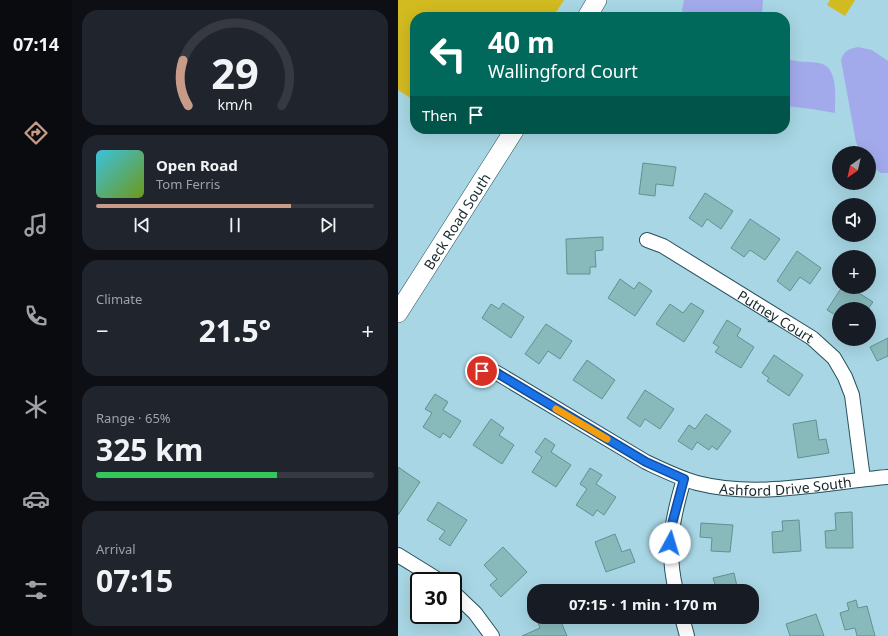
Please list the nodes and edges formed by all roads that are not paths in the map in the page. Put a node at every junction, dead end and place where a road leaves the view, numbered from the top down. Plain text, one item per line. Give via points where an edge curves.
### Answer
1 (597, 0) edge
2 (590, 12) edge
3 (512, 134) edge
4 (647, 240) dead end
5 (398, 313) edge
6 (482, 371) dead end
7 (888, 477) edge
8 (684, 479) junction
9 (863, 479) junction
10 (398, 555) edge
11 (425, 572) edge
12 (675, 584) edge
13 (462, 601) edge
14 (684, 624) edge
15 (492, 636) edge
16 (687, 636) edge

1 - 2 main road
3 - 5 main road, Beck Road South
4 - 9 street, Putney Court via 663,246 812,338 834,358 852,395
6 - 8 street, Ashford Drive South via 497,373 646,462
7 - 9 street, Ashford Drive South
8 - 9 street, Ashford Drive South via 716,487 751,489
8 - 12 street via 672,524 670,543 670,562
10 - 11 street
13 - 15 street
14 - 16 street

